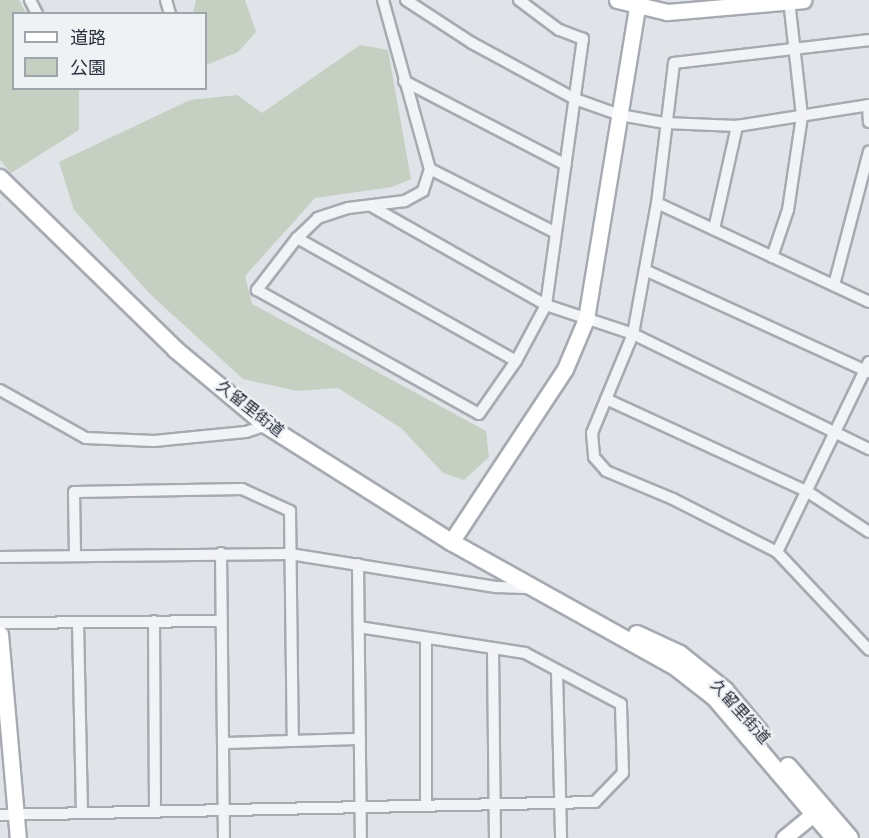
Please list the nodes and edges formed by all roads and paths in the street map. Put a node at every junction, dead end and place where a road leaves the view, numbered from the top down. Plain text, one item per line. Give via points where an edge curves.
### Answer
1 (383, 0) edge
2 (406, 0) edge
3 (519, 0) edge
4 (617, 0) edge
5 (794, 1) edge
6 (637, 7) junction
7 (869, 40) edge
8 (796, 49) junction
9 (404, 81) junction
10 (575, 99) junction
11 (869, 105) edge
12 (620, 115) junction
13 (802, 116) junction
14 (869, 122) edge
15 (665, 123) junction
16 (737, 126) junction
17 (869, 152) edge
18 (566, 165) junction
19 (430, 169) junction
20 (0, 178) edge
21 (657, 203) junction
22 (371, 206) junction
23 (714, 230) junction
24 (556, 233) junction
25 (297, 238) junction
26 (772, 257) junction
27 (647, 271) junction
28 (834, 285) junction
29 (869, 302) edge
30 (546, 305) junction
31 (586, 319) junction
32 (633, 334) junction
33 (516, 361) junction
34 (868, 368) edge
35 (0, 390) edge
36 (606, 399) junction
37 (266, 425) junction
38 (838, 432) junction
39 (869, 449) edge
40 (808, 492) junction
41 (869, 532) edge
42 (451, 542) junction
43 (777, 552) junction
44 (221, 553) junction
45 (290, 554) junction
46 (75, 555) junction
47 (0, 557) edge
48 (358, 564) junction
49 (538, 588) junction
50 (154, 621) junction
51 (222, 621) junction
52 (78, 622) junction
53 (0, 623) edge
54 (359, 627) junction
55 (0, 634) edge
56 (426, 638) junction
57 (493, 650) junction
58 (869, 650) edge
59 (557, 671) junction
60 (360, 738) junction
61 (293, 741) junction
62 (5, 743) edge
63 (223, 743) junction
64 (561, 803) junction
65 (494, 804) junction
66 (426, 805) junction
67 (361, 807) junction
68 (224, 809) junction
69 (819, 810) junction
70 (155, 811) junction
71 (82, 812) junction
72 (16, 814) junction
73 (0, 815) edge
74 (18, 838) edge
75 (224, 838) edge
76 (362, 838) edge
77 (495, 838) edge
78 (561, 838) edge
79 (784, 838) edge
80 (834, 838) edge
81 (850, 838) edge

1 - 9 street
2 - 10 street via 472,43
3 - 10 street via 559,30 583,39
4 - 6 street
5 - 6 street via 667,12
5 - 8 street
6 - 12 street
7 - 8 street
8 - 13 street
8 - 15 street via 674,63
9 - 18 street
9 - 19 street
10 - 12 street
10 - 18 street
11 - 13 street
11 - 14 street
12 - 15 street
12 - 31 street
13 - 16 street
13 - 26 street via 788,210
15 - 16 street
15 - 21 street
16 - 23 street
17 - 28 street
18 - 24 street
19 - 22 street via 423,191 405,201
19 - 24 street
20 - 37 main road, 久留里街道 via 176,350
21 - 23 street
21 - 27 street
22 - 25 street via 348,208 318,218
22 - 30 street
23 - 26 street
24 - 30 street
25 - 33 street
25 - 33 street via 257,290 479,414
26 - 28 street
27 - 32 street
27 - 34 street
28 - 29 street
30 - 31 street
30 - 33 street
31 - 32 street
31 - 42 street via 565,369
32 - 36 street
32 - 38 street
34 - 38 street
35 - 37 street via 86,438 154,441 246,432
36 - 40 street
36 - 43 street via 592,433 594,457 606,471 673,499
37 - 42 main road, 久留里街道
38 - 39 street
38 - 40 street
40 - 41 street
40 - 43 street
42 - 49 main road, 久留里街道
43 - 58 street
44 - 45 street
44 - 46 street
44 - 51 street
45 - 46 street via 290,511 242,489 74,492
45 - 48 street
45 - 61 street
46 - 47 street
48 - 49 street via 497,588
48 - 54 street
49 - 69 main road, 久留里街道 via 681,654 725,690
50 - 51 street
50 - 52 street
50 - 70 street
51 - 63 street
52 - 53 street
52 - 71 street
54 - 56 street
54 - 60 street
55 - 62 street
56 - 57 street
56 - 66 street
57 - 59 street via 525,653
57 - 65 street
59 - 64 street
59 - 64 street via 621,704 622,773 595,802
60 - 61 street
60 - 67 street
61 - 63 street
62 - 72 street
63 - 68 street
64 - 65 street
64 - 78 street
65 - 66 street
65 - 77 street
66 - 67 street
67 - 68 street
67 - 76 street
68 - 70 street
68 - 75 street
69 - 79 street
69 - 80 main road, 久留里街道
69 - 81 main road, 久留里街道
70 - 71 street
71 - 72 street
72 - 73 street
72 - 74 street

